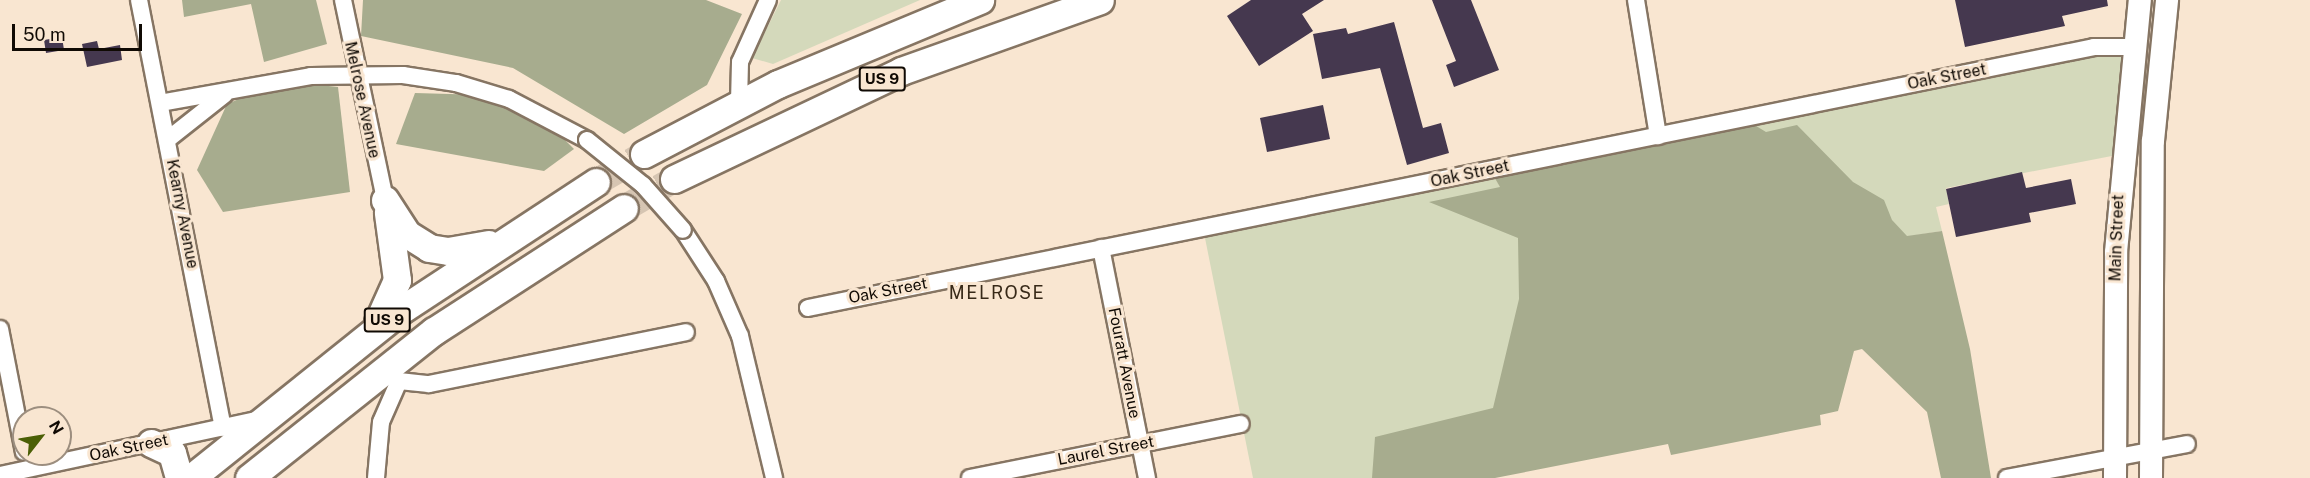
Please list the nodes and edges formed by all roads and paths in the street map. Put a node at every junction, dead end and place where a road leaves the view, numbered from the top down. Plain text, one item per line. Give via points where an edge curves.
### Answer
1 (140, 0) edge
2 (344, 0) edge
3 (768, 0) edge
4 (980, 0) edge
5 (1100, 0) edge
6 (1636, 0) edge
7 (2140, 0) edge
8 (2167, 0) edge
9 (2133, 47) junction
10 (2159, 51) junction
11 (355, 73) junction
12 (237, 90) junction
13 (160, 103) junction
14 (739, 103) junction
15 (1658, 136) junction
16 (167, 140) junction
17 (644, 154) tunnel mouth
18 (674, 179) tunnel mouth
19 (597, 182) tunnel mouth
20 (385, 200) junction
21 (624, 208) tunnel mouth
22 (506, 238) junction
23 (1101, 249) junction
24 (2116, 252) junction
25 (2151, 252) junction
26 (808, 308) dead end
27 (0, 329) edge
28 (434, 332) junction
29 (687, 332) dead end
30 (368, 334) junction
31 (399, 381) junction
32 (15, 406) edge
33 (259, 420) junction
34 (1241, 424) dead end
35 (223, 428) junction
36 (151, 443) junction
37 (1140, 444) junction
38 (2187, 444) dead end
39 (2151, 450) junction
40 (72, 453) edge
41 (14, 466) edge
42 (2115, 467) edge
43 (0, 475) edge
44 (179, 478) edge
45 (191, 478) edge
46 (249, 478) edge
47 (376, 478) edge
48 (774, 478) edge
49 (970, 478) edge
50 (1147, 478) edge
51 (2007, 478) edge
52 (2151, 478) edge

1 - 13 street, Kearny Avenue
2 - 11 street, Melrose Avenue
3 - 14 street via 740,62
4 - 14 highway, US 9
5 - 18 highway, US 9 via 902,71
6 - 15 street
7 - 9 main road, Main Street
8 - 10 main road, Main Street
9 - 10 main road
9 - 15 street, Oak Street via 2094,47
9 - 24 main road, Main Street
10 - 25 main road, Main Street
11 - 12 street
11 - 20 street, Melrose Avenue
11 - 48 street, bridge via 456,82 525,105 587,140 643,185 683,230 716,281 740,336
12 - 13 street
12 - 16 street
13 - 16 street, Kearny Avenue
14 - 17 highway, US 9
15 - 23 street, Oak Street
16 - 35 street, Kearny Avenue
19 - 22 highway, US 9
20 - 22 highway via 407,234 429,248 461,250
20 - 30 highway via 397,280 391,301
21 - 28 highway, US 9
22 - 30 highway, US 9
23 - 26 street, Oak Street
23 - 37 street, Fouratt Avenue
24 - 25 main road
24 - 42 main road, Main Street
25 - 39 main road, Main Street
27 - 32 street
28 - 31 highway
28 - 46 highway, US 9
29 - 31 street via 429,384
30 - 33 highway, US 9
31 - 47 street via 381,422
33 - 35 street, Oak Street
33 - 45 highway, US 9
34 - 37 street, Laurel Street
35 - 36 street, Oak Street
36 - 40 street, Oak Street
36 - 44 highway via 172,453
37 - 49 street, Laurel Street
37 - 50 street, Fouratt Avenue
38 - 39 street
39 - 42 street
39 - 52 main road, Main Street
41 - 43 street, Oak Street
42 - 51 street

